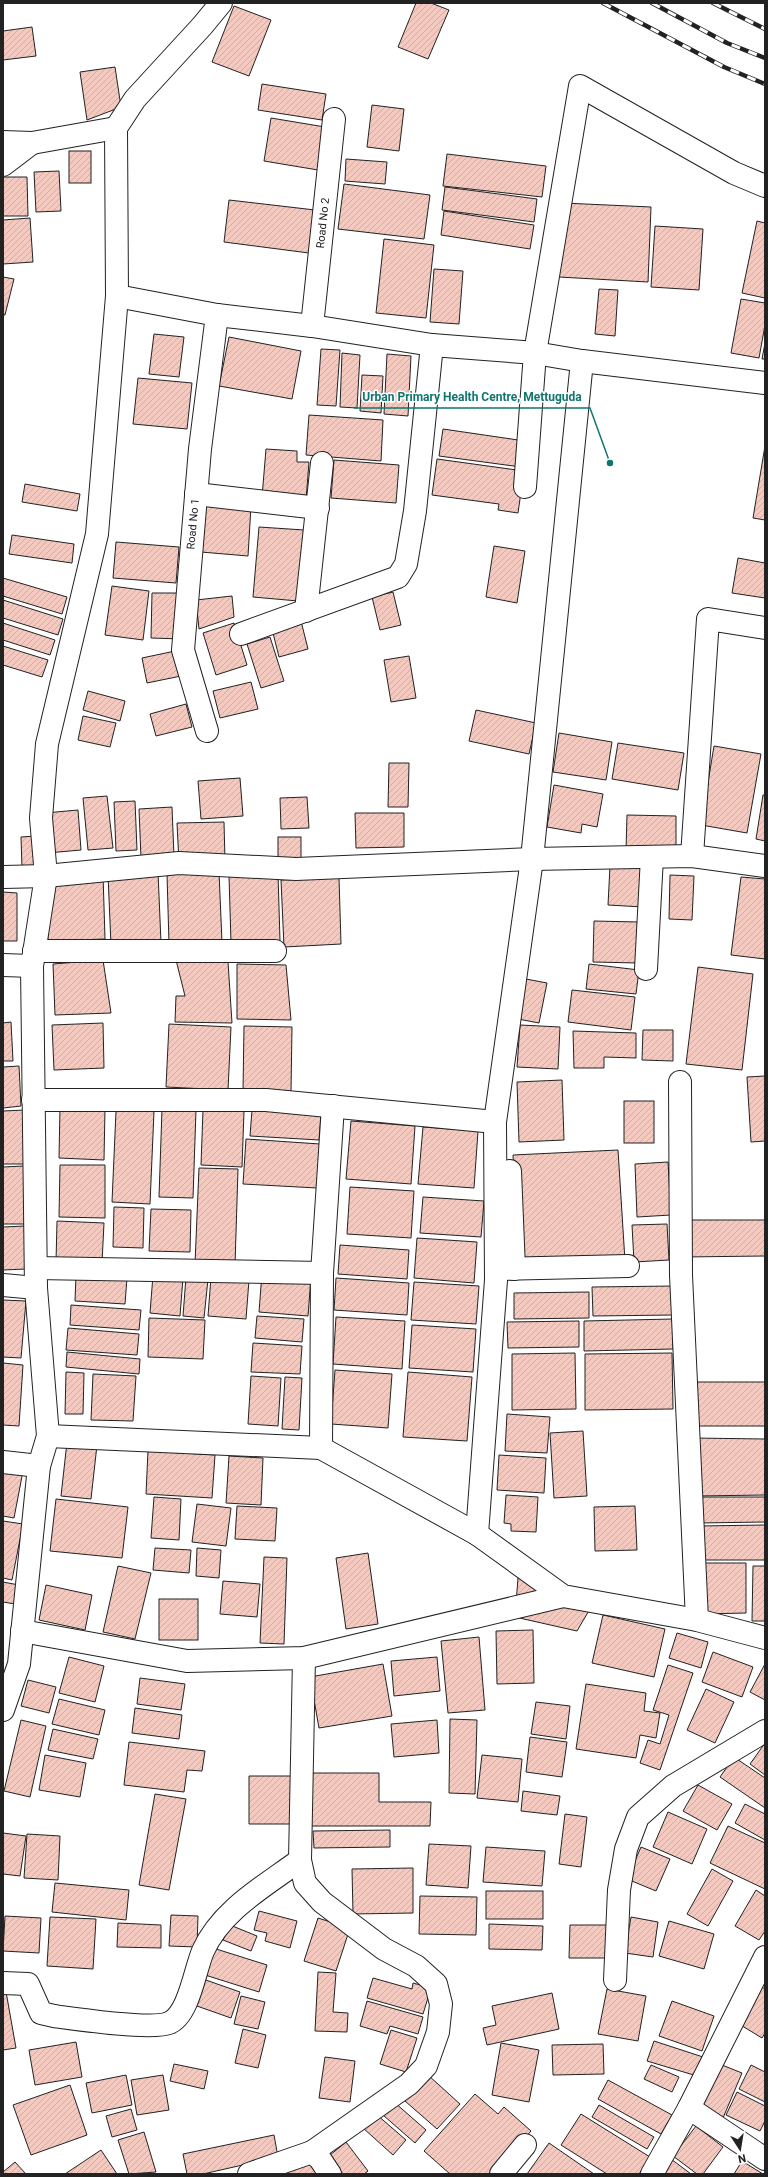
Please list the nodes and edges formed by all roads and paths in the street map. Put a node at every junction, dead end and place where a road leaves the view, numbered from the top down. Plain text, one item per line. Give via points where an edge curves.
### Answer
1 (221, 3) edge
2 (334, 119) dead end
3 (116, 128) junction
4 (3, 142) edge
5 (32, 143) junction
6 (3, 165) edge
7 (765, 186) edge
8 (117, 296) junction
9 (216, 315) junction
10 (312, 326) junction
11 (432, 345) junction
12 (535, 353) junction
13 (582, 361) junction
14 (765, 383) edge
15 (322, 463) dead end
16 (525, 487) dead end
17 (196, 494) junction
18 (318, 508) junction
19 (306, 611) junction
20 (765, 628) edge
21 (241, 634) dead end
22 (207, 731) dead end
23 (692, 856) junction
24 (652, 857) junction
25 (532, 859) junction
26 (765, 866) edge
27 (46, 876) junction
28 (3, 877) edge
29 (275, 952) dead end
30 (33, 959) junction
31 (3, 965) edge
32 (646, 968) dead end
33 (680, 1082) dead end
34 (33, 1100) junction
35 (333, 1106) junction
36 (495, 1122) junction
37 (510, 1152) dead end
38 (628, 1266) dead end
39 (505, 1269) junction
40 (322, 1273) junction
41 (36, 1278) junction
42 (3, 1285) edge
43 (48, 1436) junction
44 (321, 1448) junction
45 (3, 1462) edge
46 (39, 1466) junction
47 (477, 1534) junction
48 (564, 1596) junction
49 (697, 1620) junction
50 (22, 1631) junction
51 (765, 1638) edge
52 (304, 1658) junction
53 (11, 1662) edge
54 (3, 1710) edge
55 (765, 1731) edge
56 (300, 1860) junction
57 (765, 1957) edge
58 (615, 1980) dead end
59 (3, 1983) edge
60 (689, 2108) junction
61 (525, 2145) dead end
62 (312, 2152) junction
63 (764, 2155) edge
64 (249, 2174) edge
65 (330, 2174) edge
66 (501, 2174) edge
67 (652, 2174) edge

1 - 3 street via 135,99
2 - 10 street, Road No 2
3 - 5 street
3 - 8 street
4 - 5 street
5 - 6 street
7 - 12 street via 734,173 580,86
8 - 9 street
8 - 27 street via 97,534 47,744 41,818
9 - 10 street
9 - 17 street, Road No 1
10 - 11 street
11 - 12 street
11 - 19 street via 415,511 406,564 398,577
12 - 13 street
12 - 16 street
13 - 14 street
13 - 25 street
15 - 18 street
17 - 18 street
17 - 22 street, Road No 1 via 183,650
18 - 19 street
19 - 21 street
20 - 23 street via 708,618
23 - 24 street
23 - 26 street
24 - 25 street
24 - 32 street
25 - 27 street via 296,869 179,863
25 - 36 street
27 - 28 street
27 - 30 street
29 - 30 street
30 - 31 street
30 - 34 street
33 - 49 street via 681,1275
34 - 35 street via 266,1100
34 - 41 street
35 - 36 street
35 - 40 street
36 - 39 street
37 - 39 street
38 - 39 street
39 - 47 street
40 - 41 street
40 - 44 street
41 - 42 street
41 - 43 street
43 - 44 street
43 - 46 street
44 - 47 street
45 - 46 street
46 - 50 street
47 - 48 street
48 - 49 street
48 - 52 street
49 - 51 street
50 - 52 street via 187,1661
50 - 53 street
52 - 56 street
53 - 54 street
55 - 58 street via 673,1786 638,1817 626,1849 619,1890
56 - 59 street via 220,1923 204,1950 183,2010 169,2023 148,2025 41,2013 28,1984
56 - 62 street via 305,1883 322,1902 384,1949 416,1966 436,1984 441,2004 438,2032 426,2066 409,2084
57 - 60 street
60 - 63 street
60 - 67 street
61 - 66 street
62 - 64 street
62 - 65 street

